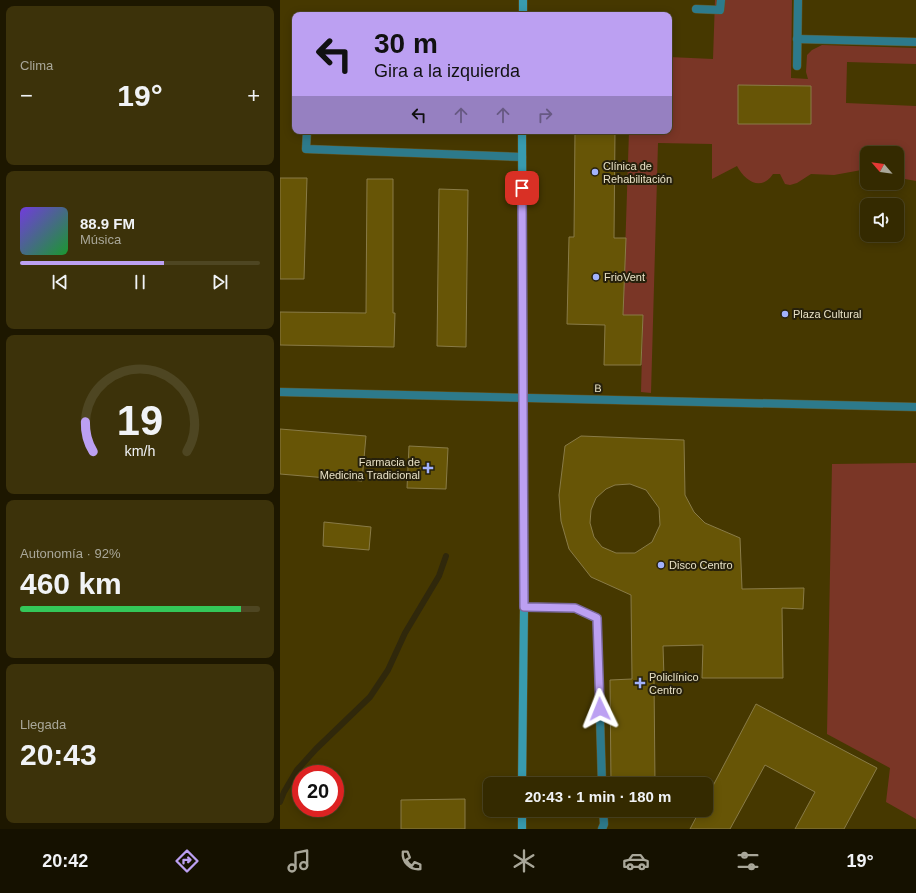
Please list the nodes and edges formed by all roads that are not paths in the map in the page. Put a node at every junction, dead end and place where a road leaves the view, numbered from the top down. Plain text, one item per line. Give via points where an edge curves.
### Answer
1 (523, 0) edge
2 (721, 0) edge
3 (798, 0) edge
4 (696, 9) dead end
5 (523, 12) edge
6 (797, 39) junction
7 (916, 42) edge
8 (797, 66) dead end
9 (307, 134) edge
10 (522, 134) edge
11 (522, 157) junction
12 (280, 392) edge
13 (524, 398) junction
14 (916, 407) edge
15 (524, 607) junction
16 (522, 777) edge
17 (602, 777) edge
18 (522, 817) edge
19 (603, 817) edge
20 (522, 829) edge
21 (602, 829) edge

1 - 5 main road
2 - 4 street via 720,10
3 - 6 street
6 - 7 street
6 - 8 street
9 - 11 street via 306,149
10 - 11 main road
11 - 13 main road
12 - 13 street, B
13 - 14 street, B
13 - 15 main road
15 - 16 main road
15 - 17 street via 575,608 597,618
18 - 20 main road
19 - 21 street

